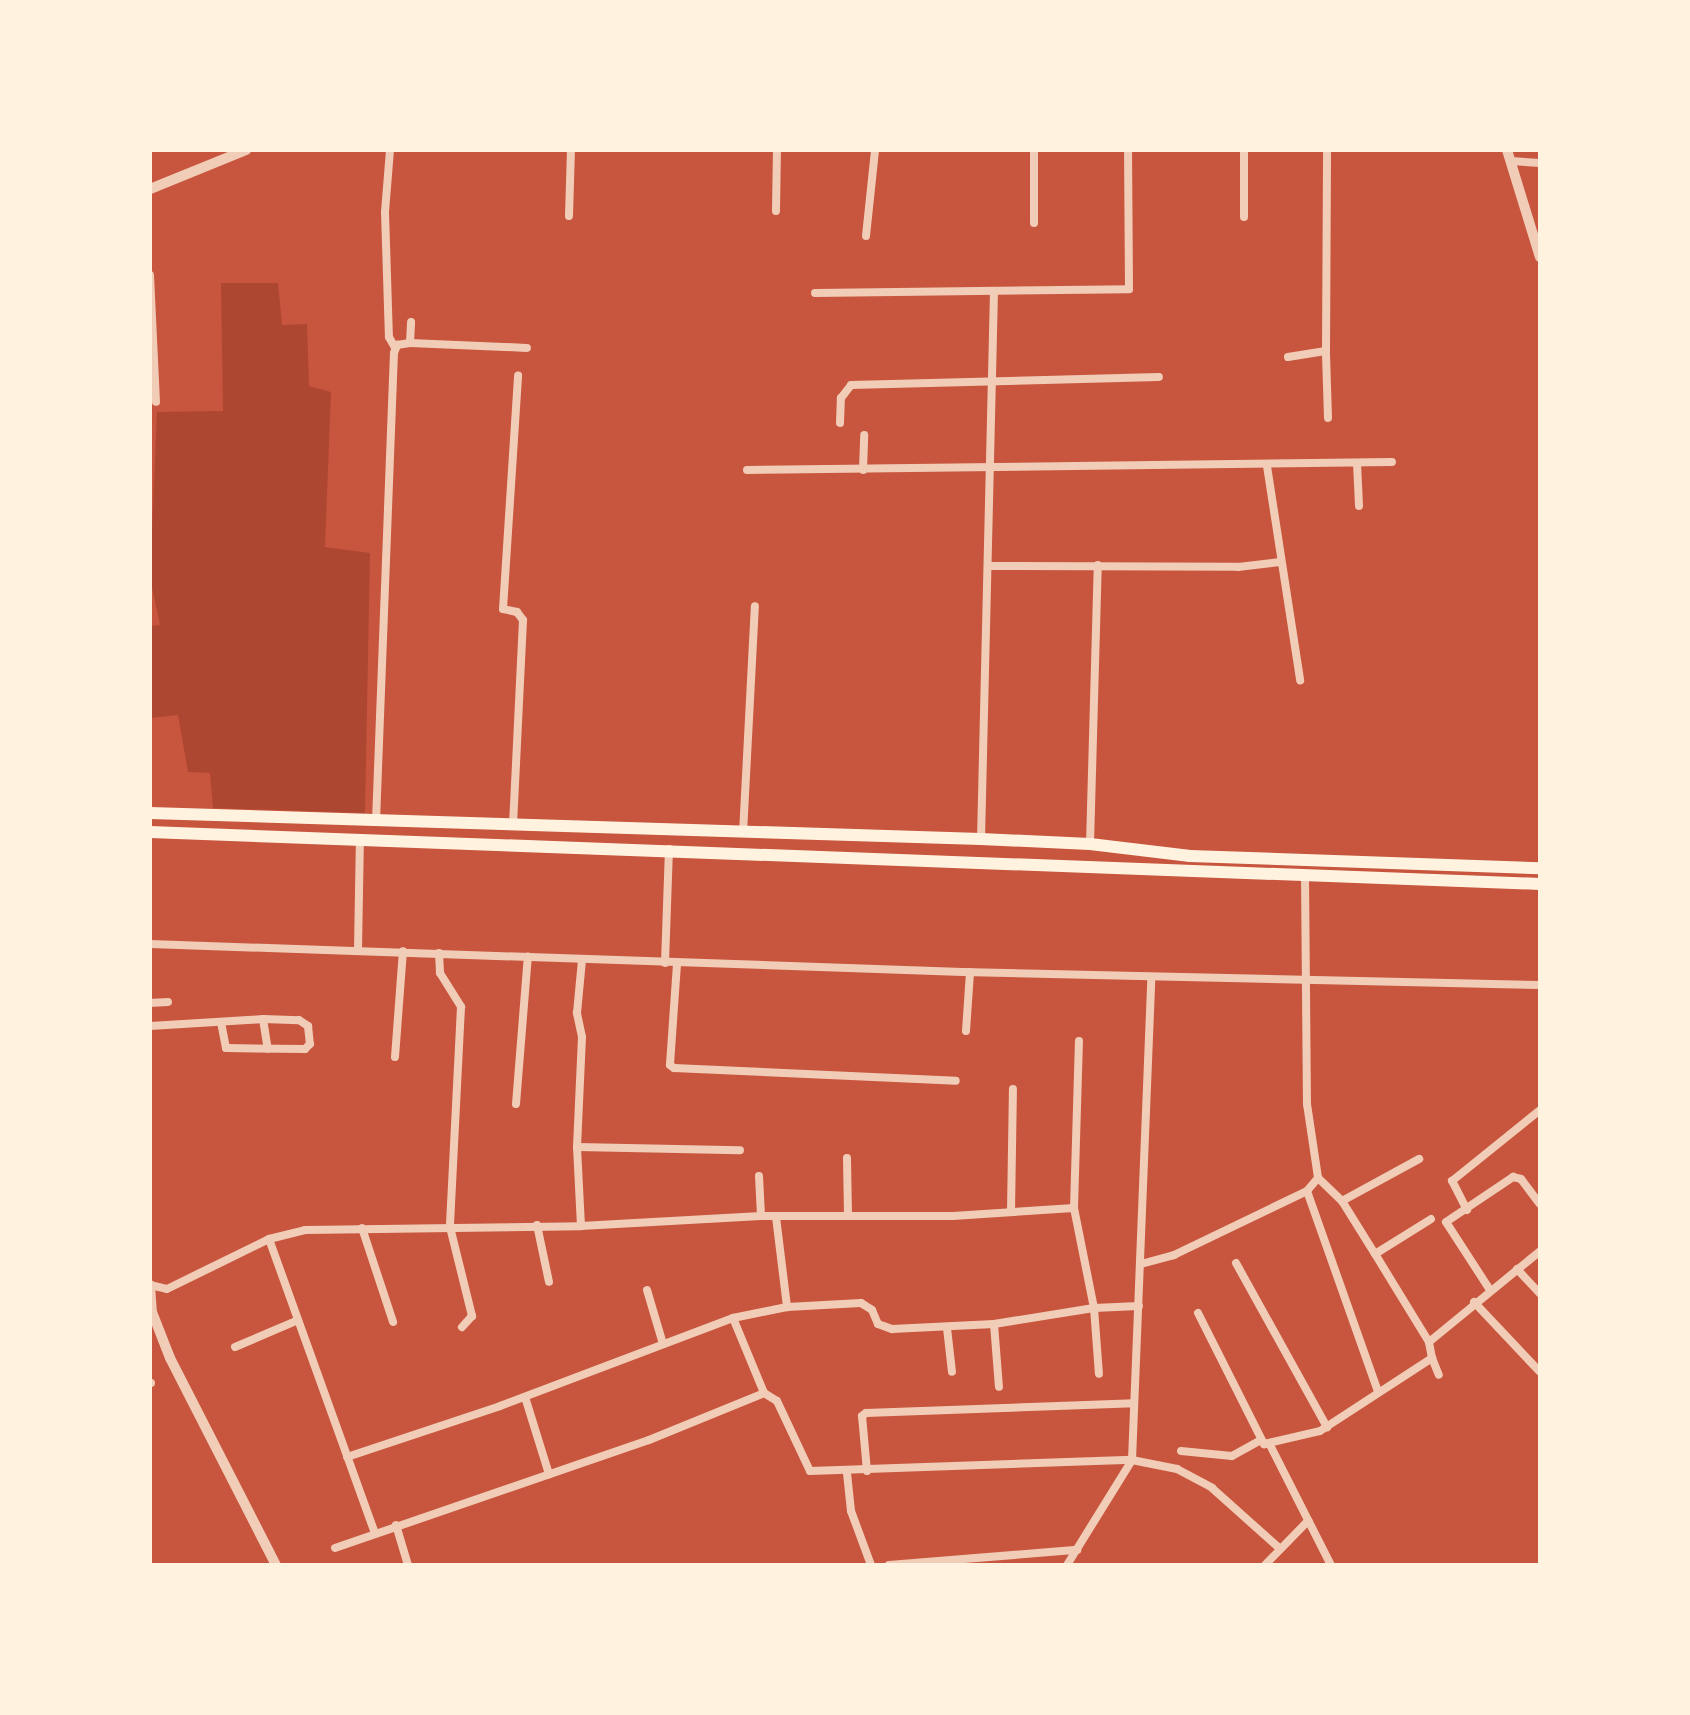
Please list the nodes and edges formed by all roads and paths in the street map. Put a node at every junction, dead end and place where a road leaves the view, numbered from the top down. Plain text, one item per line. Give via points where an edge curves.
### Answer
1 (246, 150) edge
2 (390, 150) edge
3 (571, 150) edge
4 (777, 150) edge
5 (875, 150) edge
6 (1034, 150) edge
7 (1128, 150) edge
8 (1244, 150) edge
9 (1327, 150) edge
10 (232, 153) edge
11 (1509, 155) edge
12 (1540, 163) edge
13 (150, 189) edge
14 (776, 211) dead end
15 (569, 216) dead end
16 (1244, 217) dead end
17 (1034, 223) dead end
18 (866, 236) dead end
19 (1540, 257) edge
20 (150, 275) edge
21 (994, 292) junction
22 (815, 293) dead end
23 (411, 322) dead end
24 (410, 343) junction
25 (395, 348) junction
26 (527, 348) dead end
27 (1326, 354) junction
28 (1288, 357) dead end
29 (518, 375) dead end
30 (1159, 377) dead end
31 (993, 380) junction
32 (156, 402) dead end
33 (1328, 418) dead end
34 (840, 423) dead end
35 (864, 435) dead end
36 (1392, 462) dead end
37 (1357, 463) junction
38 (1267, 466) junction
39 (994, 469) junction
40 (747, 470) dead end
41 (863, 470) junction
42 (1359, 506) dead end
43 (1280, 562) junction
44 (1098, 565) junction
45 (991, 566) junction
46 (755, 606) dead end
47 (1300, 680) dead end
48 (150, 813) edge
49 (376, 821) junction
50 (513, 825) junction
51 (150, 832) edge
52 (743, 834) junction
53 (360, 839) junction
54 (981, 839) junction
55 (1090, 844) junction
56 (669, 848) junction
57 (1190, 856) junction
58 (1540, 868) edge
59 (1192, 873) junction
60 (1305, 877) junction
61 (1540, 884) edge
62 (150, 944) edge
63 (358, 949) junction
64 (403, 951) junction
65 (439, 953) junction
66 (528, 956) junction
67 (582, 960) junction
68 (665, 963) junction
69 (677, 964) junction
70 (970, 972) junction
71 (1151, 977) junction
72 (1307, 981) junction
73 (1540, 985) edge
74 (168, 1002) dead end
75 (150, 1003) edge
76 (263, 1019) junction
77 (221, 1022) junction
78 (150, 1026) edge
79 (966, 1031) dead end
80 (1079, 1041) dead end
81 (268, 1049) junction
82 (395, 1057) dead end
83 (956, 1081) dead end
84 (1013, 1089) dead end
85 (516, 1104) dead end
86 (1540, 1110) edge
87 (577, 1147) junction
88 (740, 1150) dead end
89 (847, 1158) dead end
90 (1419, 1159) dead end
91 (759, 1176) dead end
92 (1318, 1178) junction
93 (1307, 1191) junction
94 (1342, 1201) junction
95 (1540, 1204) edge
96 (1074, 1208) junction
97 (1467, 1210) junction
98 (1011, 1212) junction
99 (848, 1215) junction
100 (761, 1216) junction
101 (776, 1217) junction
102 (1431, 1219) dead end
103 (537, 1225) junction
104 (581, 1226) junction
105 (450, 1227) junction
106 (362, 1228) junction
107 (269, 1239) junction
108 (1540, 1251) edge
109 (1375, 1254) junction
110 (1236, 1263) dead end
111 (1141, 1264) junction
112 (1517, 1269) junction
113 (549, 1282) dead end
114 (150, 1285) edge
115 (647, 1290) dead end
116 (1490, 1290) junction
117 (1540, 1294) edge
118 (1474, 1302) junction
119 (1139, 1306) junction
120 (787, 1307) junction
121 (1094, 1308) junction
122 (1198, 1313) dead end
123 (733, 1318) junction
124 (296, 1321) junction
125 (393, 1322) dead end
126 (994, 1324) junction
127 (462, 1327) dead end
128 (947, 1328) junction
129 (1429, 1342) junction
130 (663, 1344) junction
131 (235, 1347) dead end
132 (1432, 1358) junction
133 (952, 1372) dead end
134 (1540, 1372) edge
135 (1099, 1374) dead end
136 (1439, 1375) dead end
137 (999, 1387) dead end
138 (1378, 1391) junction
139 (764, 1393) junction
140 (525, 1397) junction
141 (1134, 1403) junction
142 (1327, 1427) junction
143 (1259, 1441) junction
144 (1270, 1445) junction
145 (1181, 1451) dead end
146 (347, 1457) junction
147 (1132, 1460) junction
148 (867, 1471) junction
149 (847, 1473) junction
150 (549, 1474) junction
151 (1308, 1521) junction
152 (396, 1525) junction
153 (374, 1531) junction
154 (1278, 1547) junction
155 (335, 1548) dead end
156 (1077, 1550) junction
157 (276, 1565) edge
158 (408, 1565) edge
159 (871, 1565) edge
160 (889, 1565) edge
161 (1067, 1565) edge
162 (1265, 1565) edge
163 (1331, 1565) edge

1 - 10 street
2 - 25 street via 386,248 389,337
3 - 15 street
4 - 14 street
5 - 18 street
6 - 17 street
7 - 21 street via 1129,289
8 - 16 street
9 - 27 street
10 - 13 street
11 - 12 street
11 - 19 street
20 - 32 street
21 - 22 street
21 - 31 street
23 - 24 street
24 - 25 street
24 - 26 street
25 - 49 street
27 - 28 street
27 - 33 street
29 - 50 street via 503,609 517,612 523,620
30 - 31 street
31 - 34 street via 851,385 841,398
31 - 39 street
35 - 41 street
36 - 37 street
37 - 38 street
37 - 42 street
38 - 39 street
38 - 43 street
39 - 41 street
39 - 45 street
40 - 41 street
43 - 44 street via 1238,567
43 - 47 street
44 - 45 street
44 - 55 street
45 - 54 street
46 - 52 street
48 - 49 main road
49 - 50 main road
50 - 52 main road
51 - 53 main road
52 - 54 main road
53 - 56 main road
53 - 63 street
54 - 55 main road
55 - 57 main road
56 - 59 main road
56 - 68 street
57 - 58 main road
57 - 59 main road
59 - 60 main road
60 - 61 main road
60 - 72 street
62 - 63 street
63 - 64 street
64 - 65 street
64 - 82 street
65 - 66 street
65 - 105 street via 440,973 461,1007
66 - 67 street
66 - 85 street
67 - 68 street
67 - 87 street
68 - 69 street
69 - 70 street
69 - 83 street via 670,1065 674,1068
70 - 71 street
70 - 79 street
71 - 72 street
71 - 111 street via 1138,1205
72 - 73 street
72 - 92 street via 1307,1104
74 - 75 street
76 - 77 street
76 - 81 street
76 - 81 street via 302,1021 308,1026 307,1049
77 - 78 street
77 - 81 street via 225,1048
80 - 96 street
84 - 98 street
86 - 97 street via 1452,1181
87 - 88 street
87 - 104 street
89 - 99 street
90 - 94 street
91 - 100 street
92 - 93 street
92 - 94 street
93 - 111 street via 1169,1257
93 - 138 street
94 - 109 street
95 - 97 street via 1515,1177
96 - 98 street
96 - 121 street
97 - 116 street via 1446,1222
98 - 99 street
99 - 101 street
100 - 101 street
100 - 104 street
101 - 120 street
102 - 109 street
103 - 104 street
103 - 105 street
103 - 113 street
105 - 106 street
105 - 127 street via 472,1316
106 - 107 street
106 - 125 street
107 - 114 street via 167,1289
107 - 124 street
108 - 112 street
109 - 129 street
110 - 142 street
111 - 119 street
112 - 116 street
112 - 117 street
114 - 157 street via 156,1328
115 - 130 street
116 - 118 street
118 - 129 street
118 - 134 street
119 - 121 street
119 - 141 street
120 - 123 street
120 - 128 street via 861,1303 885,1328
121 - 126 street
121 - 135 street
122 - 143 street
123 - 130 street
123 - 139 street
124 - 131 street
124 - 146 street
126 - 128 street
126 - 137 street
128 - 133 street
129 - 132 street
130 - 140 street
132 - 136 street
132 - 138 street
138 - 142 street
139 - 149 street via 777,1401 810,1471
139 - 150 street
140 - 146 street
140 - 150 street
141 - 147 street
141 - 148 street via 866,1413 862,1416
142 - 144 street
143 - 144 street
143 - 145 street via 1232,1456
144 - 151 street
146 - 153 street
147 - 148 street
147 - 154 street via 1177,1469 1212,1488
147 - 156 street
148 - 149 street
149 - 159 street via 851,1511
150 - 152 street
151 - 154 street
151 - 163 street
152 - 153 street
152 - 158 street
153 - 155 street
154 - 162 street
156 - 160 street
156 - 161 street

